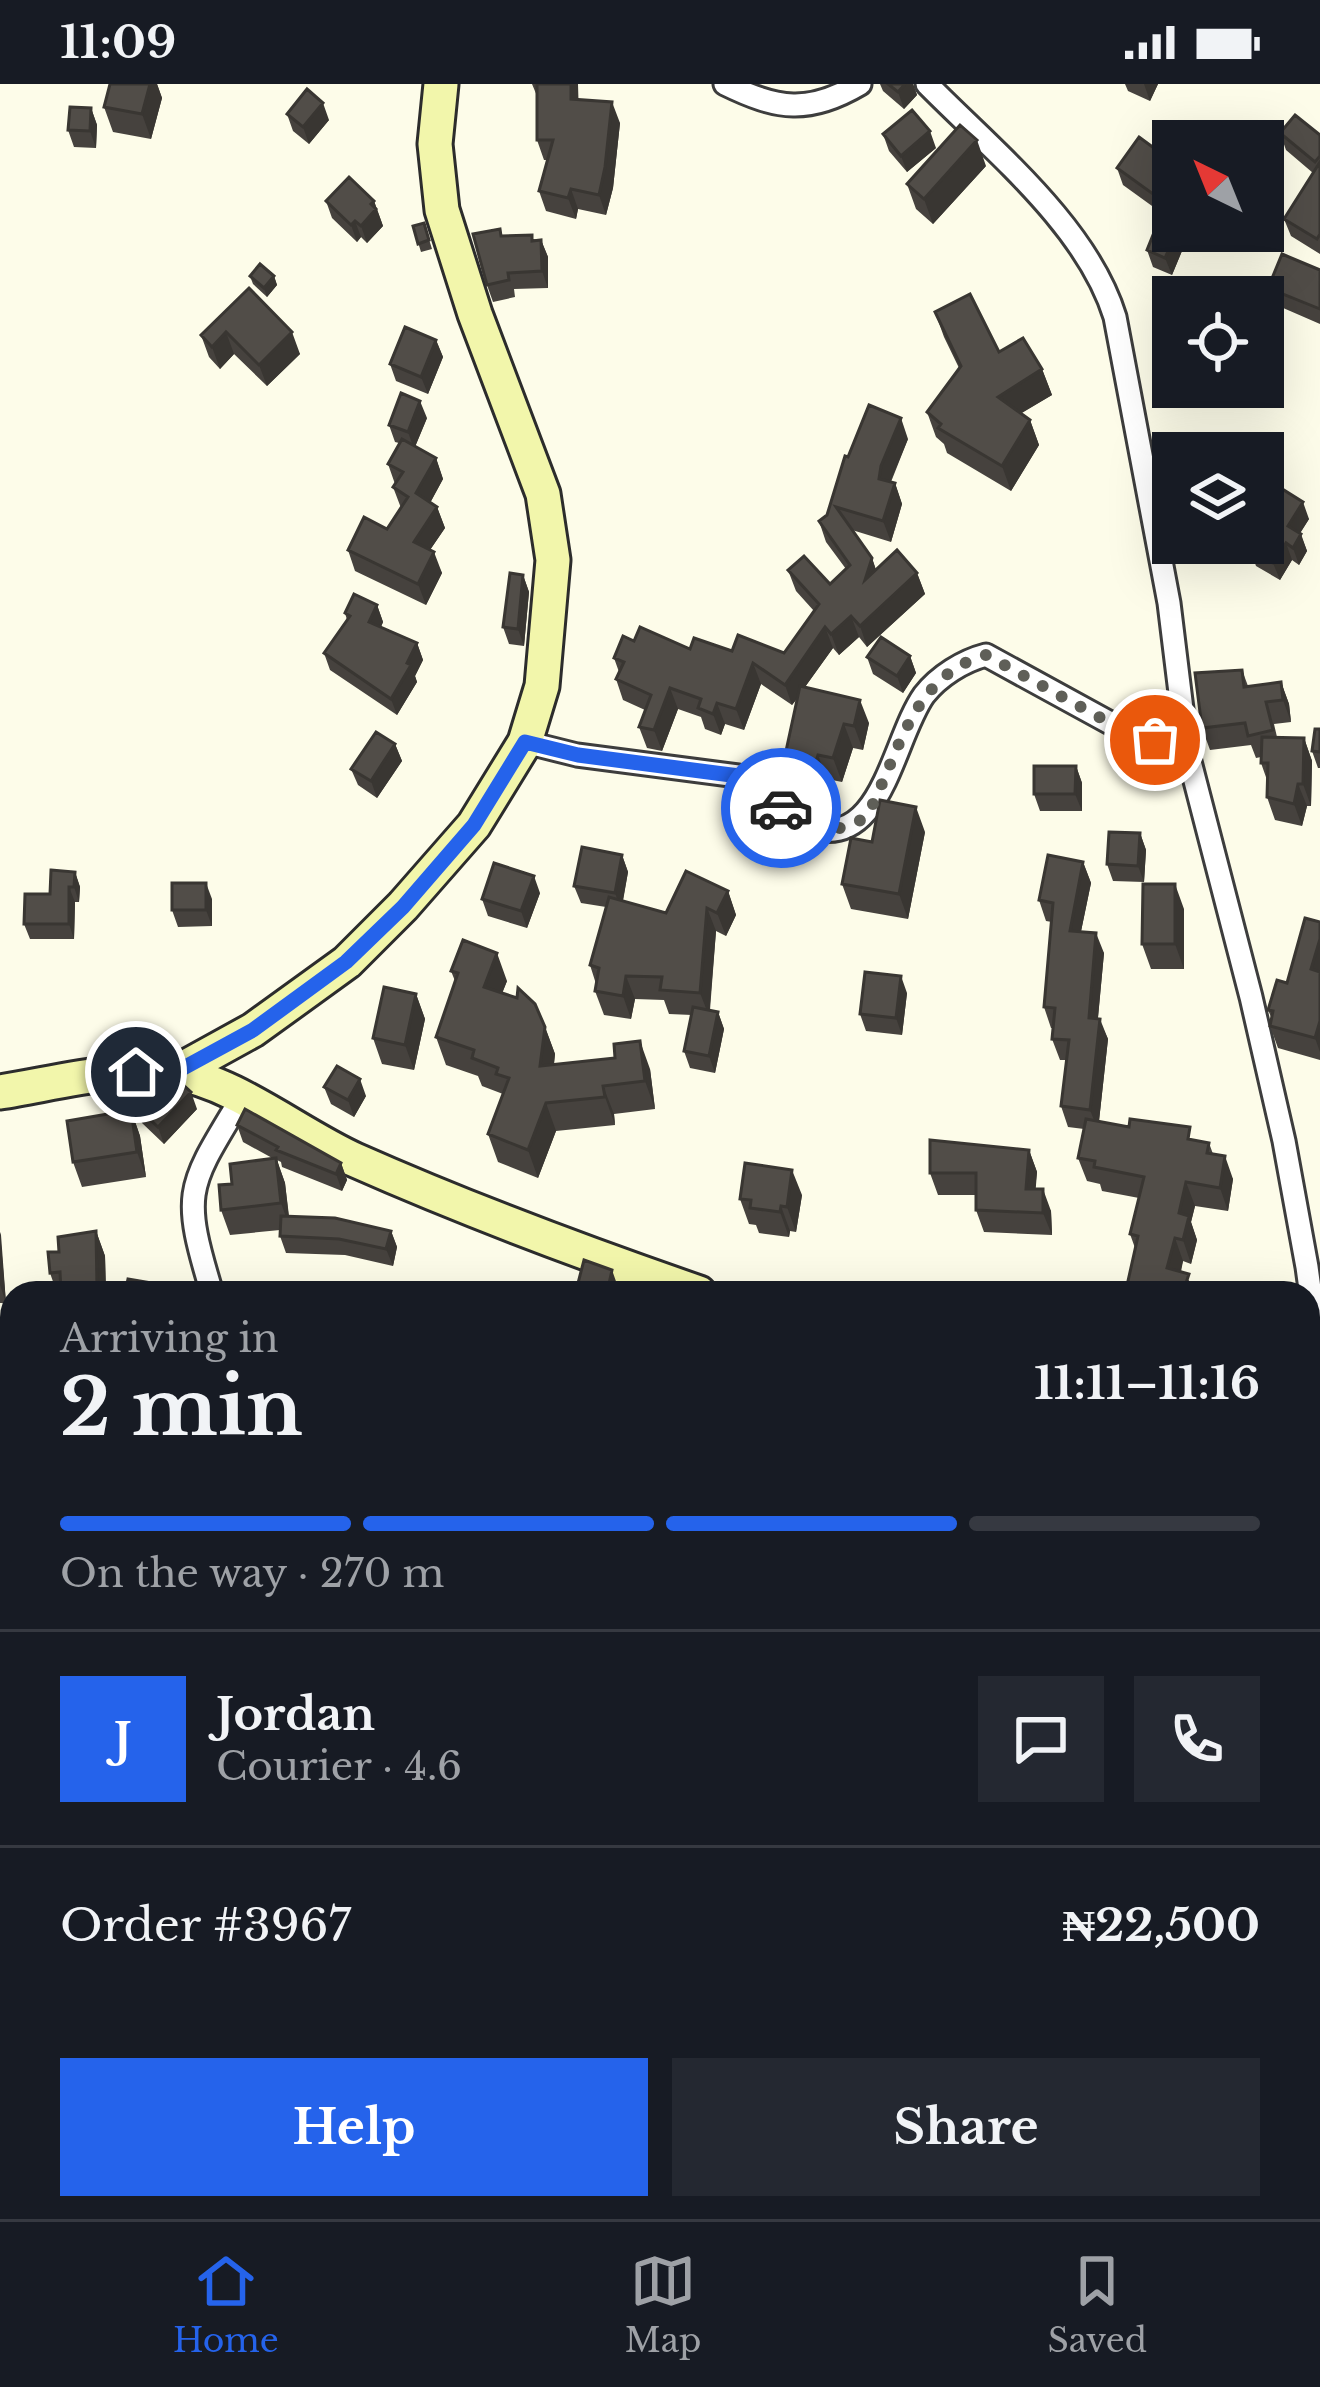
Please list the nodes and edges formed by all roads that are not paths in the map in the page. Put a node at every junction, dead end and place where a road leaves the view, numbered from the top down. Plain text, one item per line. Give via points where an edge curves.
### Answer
1 (441, 84) edge
2 (860, 84) edge
3 (927, 84) edge
4 (734, 86) edge
5 (525, 742) junction
6 (1187, 750) junction
7 (176, 1072) junction
8 (0, 1092) edge
9 (242, 1099) junction
10 (209, 1281) edge
11 (664, 1281) edge
12 (1307, 1281) edge

1 - 5 street via 435,144 442,210 543,494 554,560 544,674
2 - 4 street via 803,107
3 - 6 street via 1060,220 1106,286 1157,536
5 - 6 street via 739,776 792,820 830,829 867,816 932,686 986,655 1123,730
5 - 7 street via 474,825 346,962 253,1030
6 - 12 street via 1252,997
7 - 8 street
7 - 9 street
9 - 10 street via 194,1184 190,1213
9 - 11 street via 352,1159

